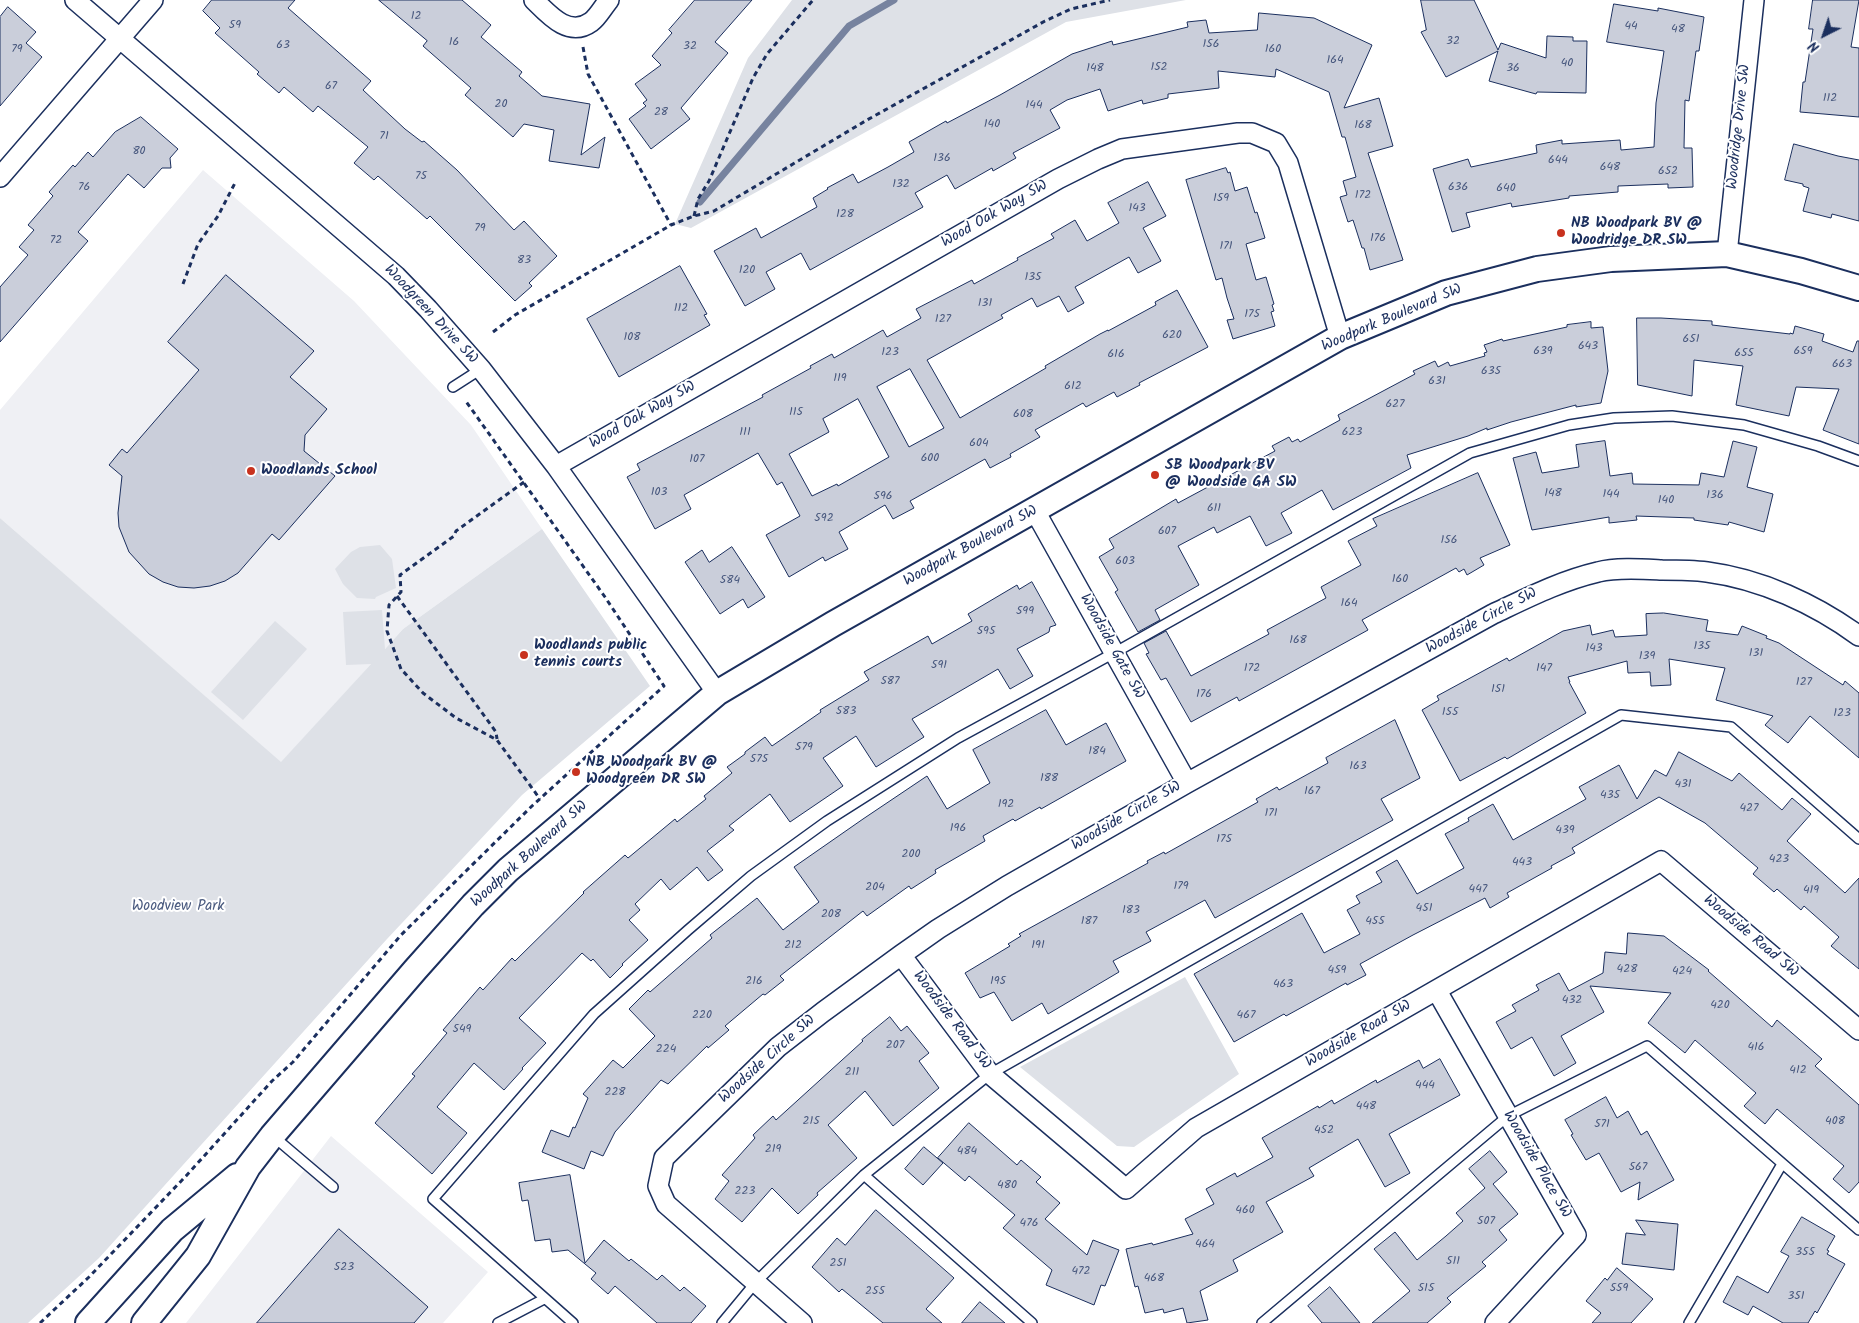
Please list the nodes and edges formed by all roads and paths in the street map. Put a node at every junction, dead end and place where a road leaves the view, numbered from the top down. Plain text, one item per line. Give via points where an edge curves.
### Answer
1 (74, 0) edge
2 (153, 0) edge
3 (534, 0) edge
4 (608, 0) edge
5 (813, 0) edge
6 (1110, 0) edge
7 (1754, 0) edge
8 (580, 28) junction
9 (120, 39) junction
10 (0, 177) edge
11 (235, 183) dead end
12 (694, 216) junction
13 (671, 225) junction
14 (1727, 254) junction
15 (184, 284) dead end
16 (1859, 288) edge
17 (493, 332) dead end
18 (1340, 337) junction
19 (480, 369) junction
20 (454, 387) dead end
21 (465, 400) dead end
22 (1859, 461) edge
23 (556, 466) junction
24 (524, 482) junction
25 (1035, 511) junction
26 (397, 596) junction
27 (1859, 636) edge
28 (1114, 654) junction
29 (718, 693) junction
30 (496, 740) junction
31 (1186, 783) junction
32 (540, 799) junction
33 (1859, 839) edge
34 (901, 955) junction
35 (1437, 991) junction
36 (1859, 1030) edge
37 (990, 1074) junction
38 (1508, 1116) junction
39 (272, 1136) junction
40 (1782, 1164) junction
41 (248, 1167) junction
42 (864, 1175) junction
43 (333, 1187) dead end
44 (1859, 1230) edge
45 (756, 1282) junction
46 (544, 1299) junction
47 (40, 1323) edge
48 (88, 1323) edge
49 (144, 1323) edge
50 (498, 1323) edge
51 (572, 1323) edge
52 (722, 1323) edge
53 (802, 1323) edge
54 (1032, 1323) edge
55 (1262, 1323) edge
56 (1494, 1323) edge
57 (1689, 1323) edge

1 - 9 street, Woodgreen Drive SW
2 - 9 street
3 - 8 street via 568,28
4 - 8 street via 592,21
5 - 12 path via 767,54 753,78 709,182 698,199
6 - 12 path via 1072,9 1045,21 714,211
7 - 14 street, Woodridge Drive SW
8 - 13 path via 588,74
9 - 10 street
9 - 19 street, Woodgreen Drive SW via 396,276
11 - 15 path via 218,216 198,244
12 - 13 path
13 - 17 path via 515,315
14 - 16 street, Woodpark Boulevard SW
14 - 18 street, Woodpark Boulevard SW via 1611,259 1537,269 1446,293
18 - 23 street, Wood Oak Way SW via 1288,163 1276,143 1252,133 1238,133 1122,149 1058,179
18 - 25 street, Woodpark Boulevard SW
19 - 20 lane
19 - 23 street, Woodgreen Drive SW
21 - 24 path
22 - 28 lane via 1744,425 1672,416 1614,418 1569,425 1470,453
23 - 29 street, Woodgreen Drive SW
24 - 26 path via 400,575 401,592
24 - 32 path via 664,686
25 - 28 street, Woodside Gate SW
25 - 29 street, Woodpark Boulevard SW via 833,624
26 - 30 path via 496,732
26 - 30 path via 389,606 387,631 401,669 423,692 456,718
27 - 31 street, Woodside Circle SW via 1838,621 1788,596 1742,579 1706,572 1599,571 1542,590 1492,614
28 - 31 street, Woodside Gate SW
28 - 46 lane via 958,738 827,821 751,876 594,1014 433,1199
29 - 39 street, Woodpark Boulevard SW via 508,870 415,970
30 - 32 path
31 - 34 street, Woodside Circle SW via 1007,886
32 - 47 path via 401,935 293,1062 89,1277
33 - 37 lane via 1731,727 1621,715
34 - 37 street, Woodside Road SW
34 - 45 street, Woodside Circle SW via 778,1047 664,1158 658,1186 666,1204
35 - 36 street, Woodside Road SW via 1661,861
35 - 37 street, Woodside Road SW via 1196,1128 1126,1189
35 - 38 street, Woodside Place SW
37 - 42 lane
38 - 40 lane via 1647,1046
38 - 55 lane
38 - 56 street, Woodside Place SW via 1576,1235
39 - 41 street, Woodpark Boulevard SW
39 - 43 lane
40 - 44 lane
40 - 57 lane
41 - 48 street, Woodpark Boulevard SW via 172,1230
41 - 49 street, Woodpark Boulevard SW via 198,1256
42 - 45 lane
42 - 54 lane
45 - 52 lane
45 - 53 street, Woodside Circle SW
46 - 50 lane
46 - 51 lane

